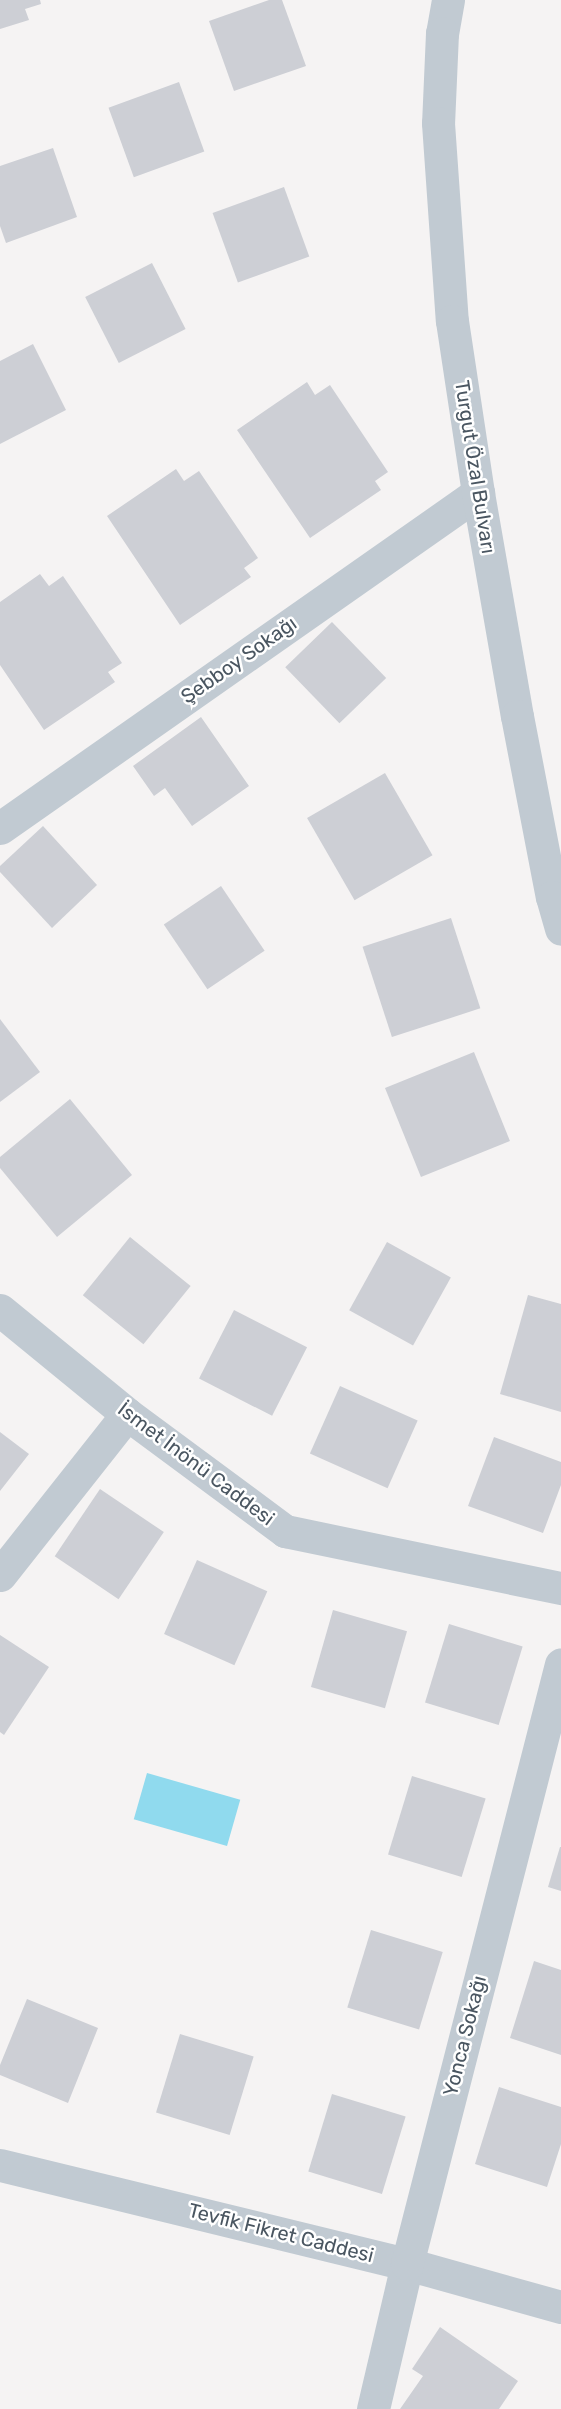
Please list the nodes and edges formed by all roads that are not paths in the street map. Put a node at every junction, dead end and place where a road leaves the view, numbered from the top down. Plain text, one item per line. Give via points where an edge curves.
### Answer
1 (448, 0) edge
2 (478, 493) junction
3 (0, 828) edge
4 (561, 929) edge
5 (0, 1310) edge
6 (127, 1414) junction
7 (0, 1575) edge
8 (561, 1588) edge
9 (561, 1664) edge
10 (0, 2165) edge
11 (407, 2264) junction
12 (561, 2307) edge
13 (373, 2409) edge

1 - 2 street, Turgut Özal Bulvarı via 442,33 438,123 452,321
2 - 3 street, Şebboy Sokağı
2 - 4 street, Turgut Özal Bulvarı
5 - 6 street, İsmet İnönü Caddesi
6 - 7 street
6 - 8 street, İsmet İnönü Caddesi via 285,1531
9 - 11 street, Yonca Sokağı
10 - 11 street, Tevfik Fikret Caddesi
11 - 12 street, Tevfik Fikret Caddesi
11 - 13 street, Yonca Sokağı

